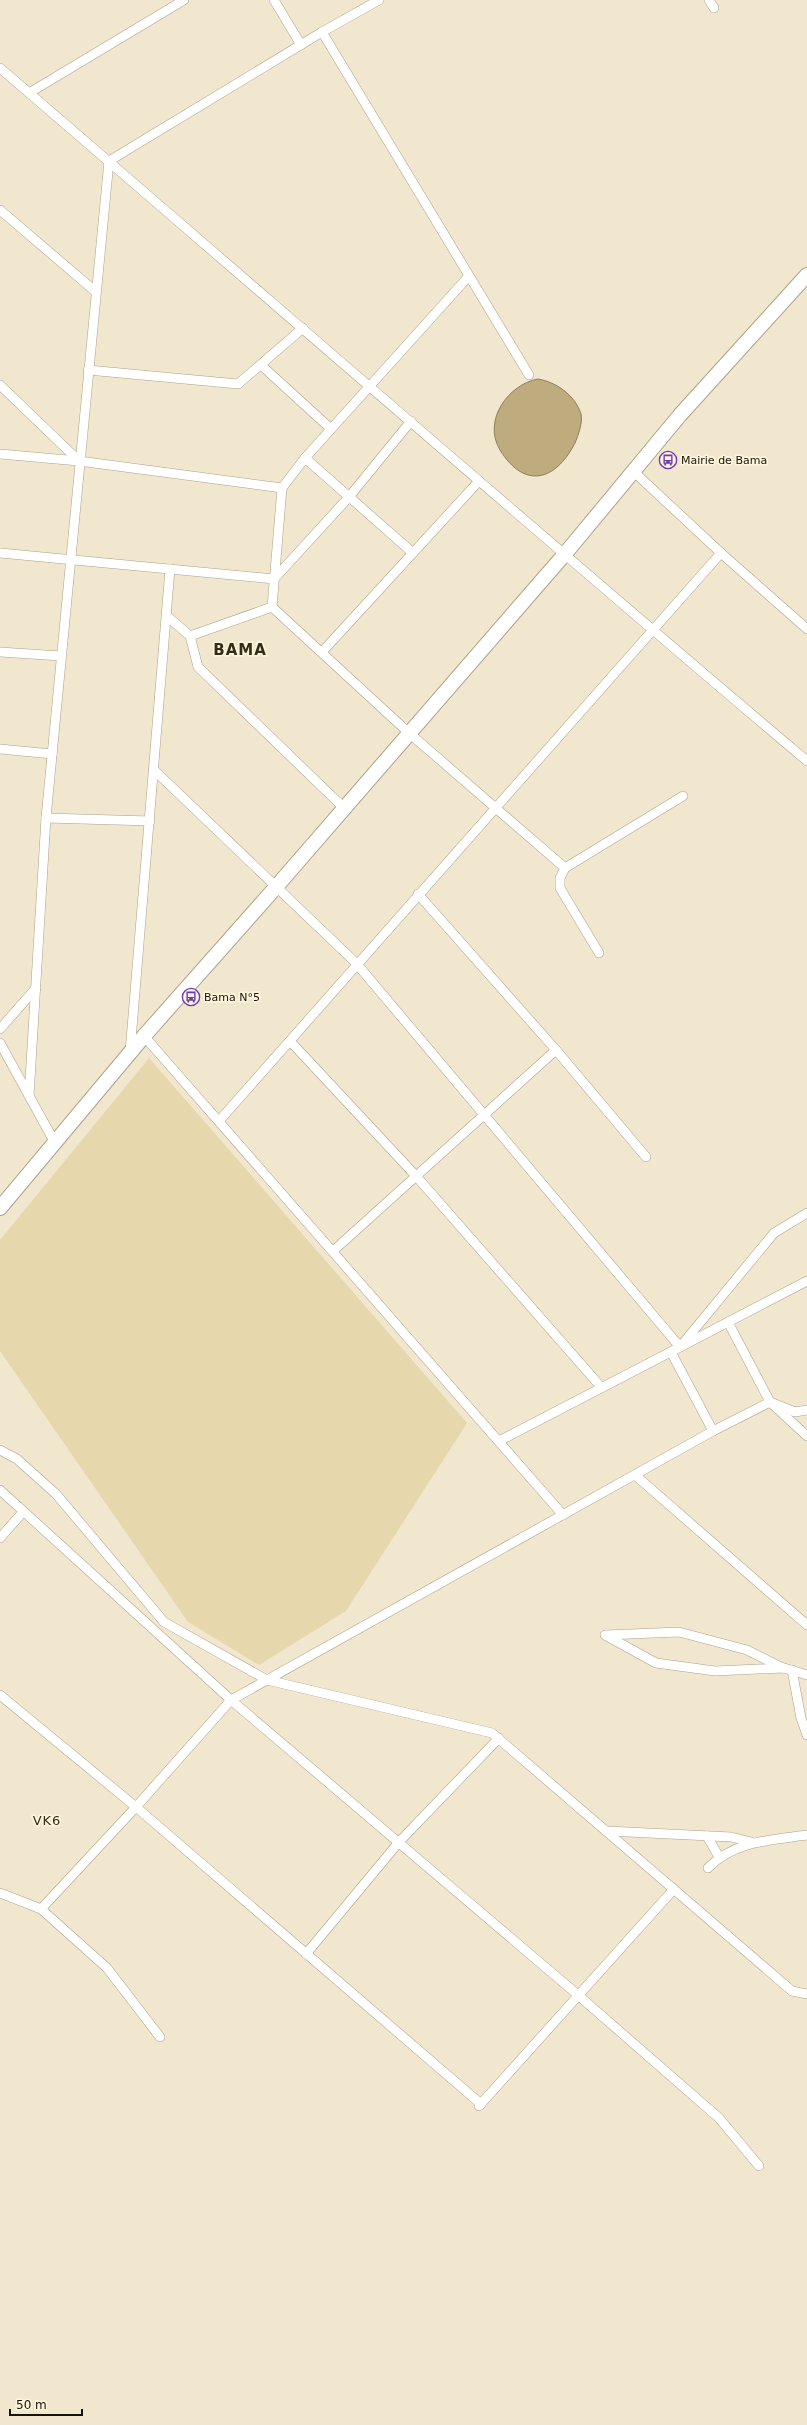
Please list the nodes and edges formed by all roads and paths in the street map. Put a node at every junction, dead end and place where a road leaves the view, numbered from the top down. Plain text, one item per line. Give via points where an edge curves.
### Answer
1 (184, 0) edge
2 (274, 0) edge
3 (380, 0) edge
4 (322, 32) junction
5 (301, 45) junction
6 (0, 68) edge
7 (29, 93) junction
8 (109, 161) junction
9 (0, 210) edge
10 (807, 275) edge
11 (468, 277) junction
12 (96, 292) junction
13 (303, 328) junction
14 (261, 365) junction
15 (88, 370) junction
16 (529, 375) dead end
17 (0, 385) edge
18 (370, 385) junction
19 (411, 421) junction
20 (331, 429) junction
21 (0, 454) edge
22 (305, 458) junction
23 (79, 461) junction
24 (633, 471) junction
25 (479, 481) junction
26 (282, 488) junction
27 (349, 496) junction
28 (0, 553) edge
29 (413, 553) junction
30 (721, 553) junction
31 (564, 555) junction
32 (70, 560) junction
33 (170, 569) junction
34 (274, 579) junction
35 (272, 607) junction
36 (166, 616) junction
37 (807, 629) edge
38 (652, 630) junction
39 (190, 636) junction
40 (0, 652) edge
41 (322, 652) junction
42 (61, 656) junction
43 (409, 733) junction
44 (0, 749) edge
45 (52, 754) junction
46 (807, 760) edge
47 (154, 770) junction
48 (683, 796) dead end
49 (494, 807) junction
50 (344, 808) junction
51 (46, 818) junction
52 (150, 821) junction
53 (565, 868) junction
54 (276, 887) junction
55 (418, 894) junction
56 (599, 953) dead end
57 (356, 963) junction
58 (36, 988) junction
59 (0, 1029) edge
60 (144, 1036) junction
61 (290, 1041) junction
62 (0, 1043) edge
63 (556, 1050) junction
64 (130, 1053) junction
65 (30, 1096) junction
66 (484, 1116) junction
67 (219, 1121) junction
68 (55, 1143) junction
69 (646, 1157) dead end
70 (416, 1176) junction
71 (0, 1208) edge
72 (807, 1213) edge
73 (333, 1251) junction
74 (807, 1281) edge
75 (728, 1322) junction
76 (680, 1347) junction
77 (671, 1352) junction
78 (601, 1388) junction
79 (770, 1402) junction
80 (807, 1410) edge
81 (713, 1431) junction
82 (807, 1436) edge
83 (499, 1441) junction
84 (0, 1450) edge
85 (635, 1475) junction
86 (0, 1490) edge
87 (24, 1512) junction
88 (563, 1515) junction
89 (0, 1538) edge
90 (807, 1625) edge
91 (788, 1669) junction
92 (807, 1675) edge
93 (267, 1680) junction
94 (0, 1695) edge
95 (231, 1700) junction
96 (807, 1735) edge
97 (499, 1738) junction
98 (136, 1807) junction
99 (607, 1831) junction
100 (807, 1835) edge
101 (707, 1836) junction
102 (399, 1842) junction
103 (751, 1842) junction
104 (719, 1857) junction
105 (708, 1868) dead end
106 (674, 1889) junction
107 (0, 1893) edge
108 (41, 1909) junction
109 (306, 1954) junction
110 (807, 1994) edge
111 (578, 1995) junction
112 (160, 2037) dead end
113 (759, 2166) dead end

1 - 7 street
2 - 5 street
3 - 4 street
4 - 5 street
4 - 11 street
5 - 8 street
6 - 7 street
7 - 8 street
8 - 12 street
8 - 13 street
9 - 12 street
10 - 24 main road via 714,376
11 - 16 street
11 - 18 street
12 - 15 street
13 - 14 street
13 - 18 street
14 - 15 street via 238,384
14 - 20 street
15 - 23 street
17 - 23 street
18 - 19 street
18 - 20 street
19 - 25 street
19 - 27 street
20 - 22 street
21 - 23 street
22 - 26 street
22 - 27 street
23 - 26 street
23 - 32 street
24 - 30 street
24 - 31 main road
25 - 29 street
25 - 31 street
26 - 34 street
27 - 29 street
27 - 34 street
28 - 32 street
29 - 41 street
30 - 37 street
30 - 38 street
31 - 38 street
31 - 43 main road
32 - 33 street
32 - 42 street
33 - 34 street
33 - 36 street
34 - 35 street
35 - 39 street
35 - 41 street
36 - 39 street
36 - 47 street
38 - 46 street
38 - 49 street
39 - 50 street via 198,667
40 - 42 street
41 - 43 street
42 - 45 street
43 - 49 street
43 - 50 main road
44 - 45 street
45 - 51 street
47 - 52 street
47 - 54 street
48 - 53 street
49 - 53 street
49 - 55 street
50 - 54 main road
51 - 52 street
51 - 58 street
52 - 64 street
53 - 56 street via 560,878 560,888
54 - 57 street
54 - 60 main road
55 - 57 street
55 - 63 street
57 - 61 street
57 - 66 street
58 - 59 street
58 - 65 street
60 - 64 main road
60 - 67 street
61 - 67 street
61 - 70 street
62 - 65 street
63 - 66 street
63 - 69 street
64 - 68 main road
65 - 68 street
66 - 70 street
66 - 76 street
67 - 73 street
68 - 71 main road
70 - 73 street
70 - 78 street
72 - 76 street via 774,1233
73 - 83 street
74 - 75 street
75 - 76 street
75 - 79 street
76 - 77 street
77 - 78 street
77 - 81 street
78 - 83 street
79 - 80 street via 795,1412
79 - 81 street
79 - 82 street
81 - 85 street
83 - 88 street
84 - 93 street via 17,1459 56,1494 164,1622
85 - 88 street
85 - 90 street
86 - 87 street
87 - 89 street
87 - 95 street
88 - 93 street
91 - 91 street via 747,1650 679,1632 605,1635 656,1663 715,1671
91 - 92 street
91 - 96 street
93 - 95 street
93 - 97 street via 492,1733
94 - 98 street
95 - 98 street
95 - 102 street
97 - 99 street
97 - 102 street
98 - 108 street
98 - 109 street
99 - 101 street
99 - 106 street
100 - 103 street
101 - 103 street via 731,1837
101 - 104 street
102 - 109 street
102 - 111 street
103 - 104 street
104 - 105 street
106 - 110 street via 792,1991
106 - 111 street
107 - 108 street
108 - 112 street via 107,1968
109 - 111 street via 480,2105
111 - 113 street via 719,2118

